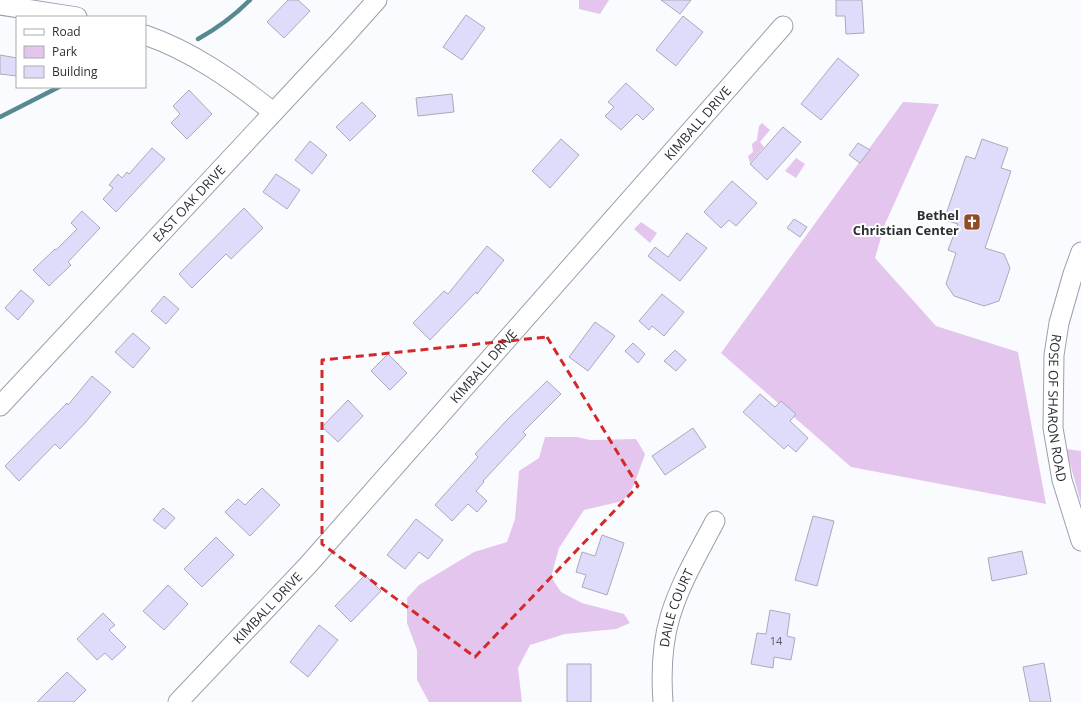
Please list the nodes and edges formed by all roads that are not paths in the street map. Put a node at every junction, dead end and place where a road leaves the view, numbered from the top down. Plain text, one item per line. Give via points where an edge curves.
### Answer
1 (377, 0) edge
2 (0, 5) edge
3 (71, 16) edge
4 (783, 26) dead end
5 (146, 35) edge
6 (273, 112) junction
7 (1081, 252) edge
8 (0, 406) edge
9 (715, 521) dead end
10 (1081, 541) edge
11 (178, 702) edge
12 (663, 702) edge

1 - 6 street, EAST OAK DRIVE
2 - 3 street
4 - 11 street, KIMBALL DRIVE via 308,565
5 - 6 street via 206,64
6 - 8 street, EAST OAK DRIVE
7 - 10 street, ROSE OF SHARON ROAD via 1072,274 1059,323 1054,355 1053,428 1062,480
9 - 12 street, DAILE COURT via 684,581 670,618 663,663

